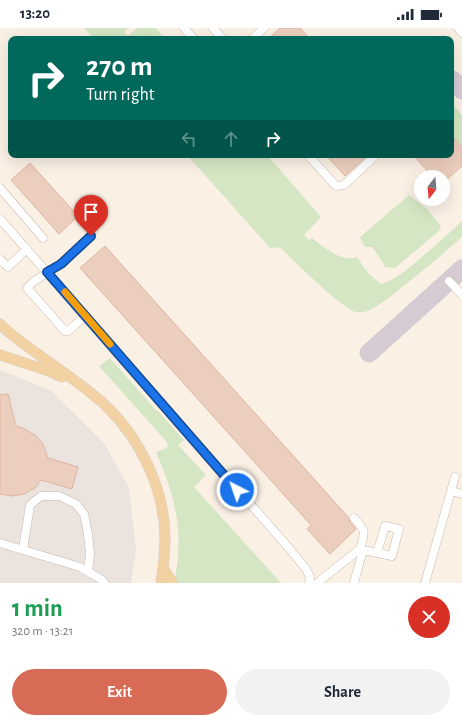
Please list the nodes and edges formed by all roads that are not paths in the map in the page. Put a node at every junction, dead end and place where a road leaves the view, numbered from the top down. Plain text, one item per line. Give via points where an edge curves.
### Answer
1 (184, 28) edge
2 (213, 28) edge
3 (264, 28) edge
4 (458, 28) edge
5 (462, 33) edge
6 (191, 36) edge
7 (220, 36) edge
8 (255, 36) edge
9 (311, 158) edge
10 (373, 158) edge
11 (0, 188) edge
12 (0, 219) edge
13 (91, 236) dead end
14 (43, 238) dead end
15 (27, 249) junction
16 (0, 259) edge
17 (47, 272) junction
18 (449, 281) dead end
19 (462, 296) edge
20 (86, 316) junction
21 (0, 324) edge
22 (0, 354) edge
23 (83, 387) junction
24 (455, 477) dead end
25 (451, 491) junction
26 (462, 494) edge
27 (354, 518) dead end
28 (0, 543) edge
29 (362, 549) junction
30 (23, 550) junction
31 (377, 553) dead end
32 (163, 568) junction
33 (88, 572) junction
34 (104, 583) edge
35 (160, 583) edge
36 (173, 583) edge
37 (309, 583) edge
38 (317, 583) edge
39 (354, 583) edge
40 (425, 583) edge

1 - 6 street
2 - 7 street
3 - 8 street
4 - 5 street
9 - 10 street via 336,186 344,185
11 - 14 street
12 - 15 street
13 - 17 street via 61,264
15 - 16 street via 8,267
15 - 17 street
17 - 20 street
17 - 20 street via 27,288 65,332
18 - 19 street
20 - 37 street via 288,547 306,569 310,577
21 - 23 main road via 28,348
22 - 23 main road via 46,370
23 - 32 main road via 120,420 148,465 164,521
24 - 25 street
25 - 26 street
25 - 40 street
27 - 29 street via 363,528
28 - 30 street
29 - 31 street
29 - 38 street
29 - 39 street
30 - 33 street via 80,567
30 - 33 street via 30,505 41,496 60,496 76,504 84,514 90,554
32 - 35 main road
32 - 36 main road
33 - 34 street

